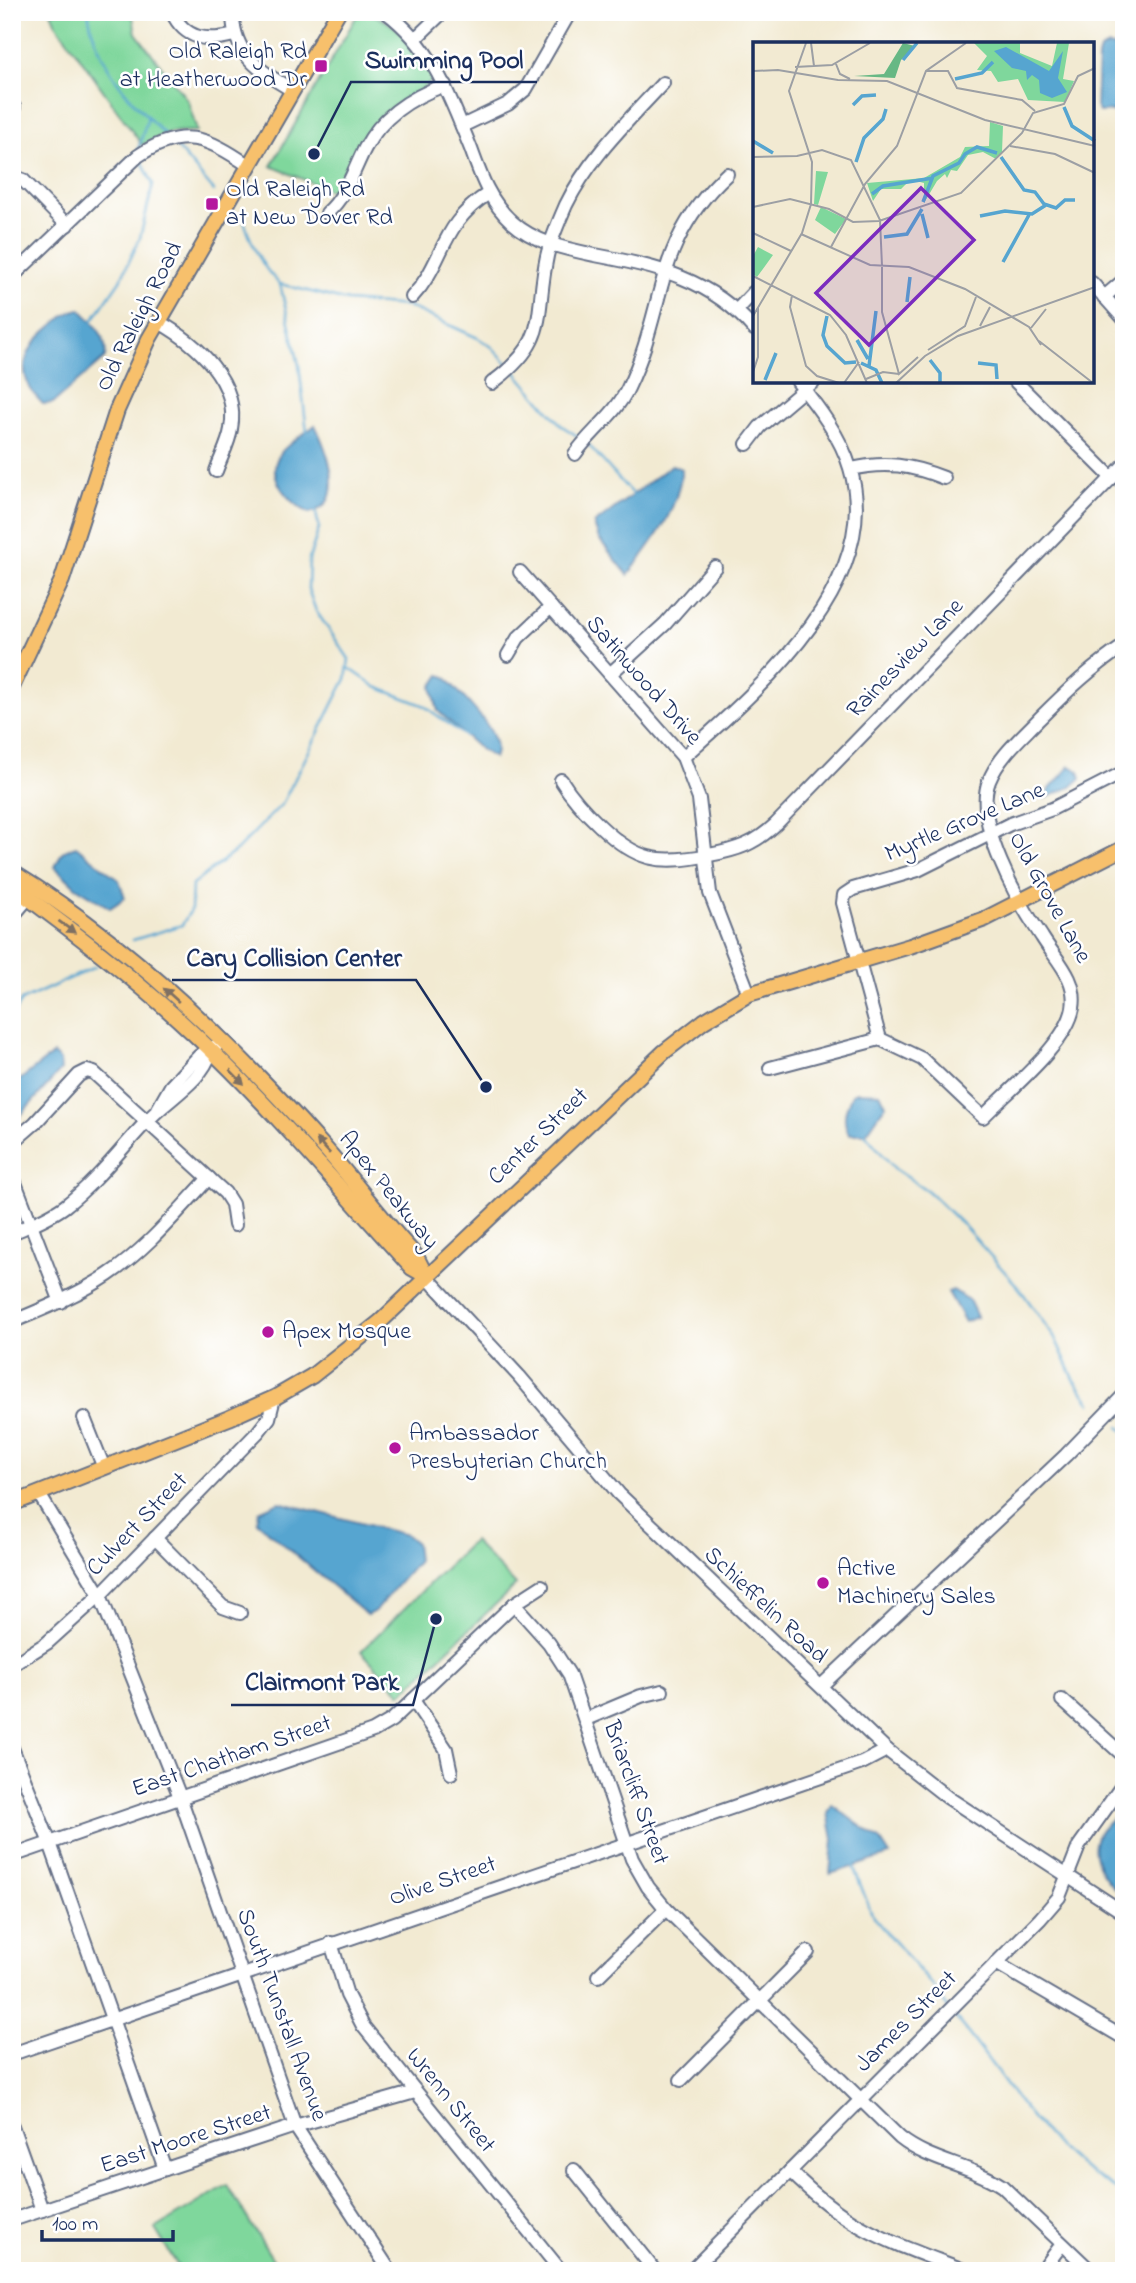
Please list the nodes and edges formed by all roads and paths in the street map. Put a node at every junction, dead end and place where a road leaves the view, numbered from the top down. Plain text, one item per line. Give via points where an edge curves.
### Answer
1 (172, 12) edge
2 (233, 12) edge
3 (338, 12) edge
4 (386, 12) edge
5 (443, 12) edge
6 (570, 12) edge
7 (234, 35) junction
8 (416, 38) junction
9 (663, 83) dead end
10 (445, 85) junction
11 (292, 90) junction
12 (462, 126) junction
13 (248, 165) junction
14 (727, 174) dead end
15 (12, 176) edge
16 (489, 193) junction
17 (327, 213) dead end
18 (67, 225) junction
19 (551, 244) junction
20 (665, 269) junction
21 (12, 276) edge
22 (1124, 279) edge
23 (1094, 285) edge
24 (753, 293) edge
25 (412, 297) dead end
26 (1104, 297) junction
27 (737, 310) junction
28 (1124, 319) edge
29 (159, 321) junction
30 (753, 328) edge
31 (492, 383) dead end
32 (1017, 383) edge
33 (805, 384) edge
34 (747, 444) dead end
35 (575, 454) dead end
36 (1124, 465) edge
37 (850, 468) junction
38 (216, 471) dead end
39 (944, 478) dead end
40 (1112, 478) junction
41 (715, 567) dead end
42 (520, 572) dead end
43 (551, 607) junction
44 (1124, 646) edge
45 (508, 655) dead end
46 (18, 666) edge
47 (610, 674) junction
48 (12, 687) edge
49 (683, 757) junction
50 (1124, 772) edge
51 (561, 780) dead end
52 (989, 834) junction
53 (1124, 848) edge
54 (704, 856) junction
55 (12, 872) edge
56 (12, 886) edge
57 (28, 898) junction
58 (1022, 901) junction
59 (12, 917) edge
60 (859, 961) junction
61 (749, 994) junction
62 (880, 1039) junction
63 (216, 1046) junction
64 (770, 1068) dead end
65 (146, 1121) junction
66 (12, 1143) edge
67 (12, 1175) edge
68 (209, 1178) junction
69 (32, 1224) junction
70 (234, 1225) dead end
71 (12, 1233) edge
72 (426, 1276) junction
73 (61, 1302) junction
74 (12, 1322) edge
75 (1124, 1395) edge
76 (274, 1398) junction
77 (84, 1418) dead end
78 (104, 1468) junction
79 (39, 1493) junction
80 (12, 1504) edge
81 (155, 1538) junction
82 (542, 1586) dead end
83 (100, 1595) junction
84 (514, 1604) junction
85 (240, 1613) dead end
86 (12, 1665) edge
87 (821, 1686) junction
88 (662, 1692) dead end
89 (413, 1700) junction
90 (1062, 1700) dead end
91 (586, 1718) junction
92 (12, 1748) edge
93 (887, 1750) junction
94 (1124, 1756) edge
95 (451, 1773) dead end
96 (1124, 1783) edge
97 (180, 1797) junction
98 (50, 1843) junction
99 (626, 1843) junction
100 (12, 1856) edge
101 (1067, 1876) junction
102 (666, 1909) junction
103 (1124, 1913) edge
104 (331, 1943) junction
105 (808, 1952) dead end
106 (996, 1963) junction
107 (242, 1974) junction
108 (598, 1976) dead end
109 (760, 2001) junction
110 (113, 2019) junction
111 (1124, 2038) edge
112 (12, 2054) edge
113 (681, 2080) dead end
114 (415, 2092) junction
115 (859, 2100) junction
116 (12, 2126) edge
117 (295, 2126) junction
118 (165, 2169) junction
119 (574, 2170) dead end
120 (790, 2171) junction
121 (42, 2210) junction
122 (12, 2220) edge
123 (1062, 2244) junction
124 (390, 2271) edge
125 (561, 2271) edge
126 (655, 2271) edge
127 (691, 2271) edge
128 (966, 2271) edge
129 (1042, 2271) edge
130 (1091, 2271) edge

1 - 7 street via 181,27 197,38
2 - 7 street
3 - 11 main road, Old Raleigh Road
4 - 8 street
5 - 8 street
6 - 12 street via 526,89 508,104
7 - 11 street via 250,61
8 - 10 street
9 - 19 street via 583,176
10 - 12 street
10 - 17 street via 413,99 387,118 365,148 340,201
11 - 13 main road, Old Raleigh Road
12 - 16 street
13 - 18 street via 199,138 162,142 138,156
13 - 29 main road, Old Raleigh Road
14 - 20 street via 690,215
15 - 18 street via 23,180
16 - 19 street via 512,222
16 - 25 street via 455,224 425,283
18 - 21 street
19 - 20 street
19 - 31 street via 535,336 515,364
20 - 27 street via 710,289
20 - 35 street via 629,386 616,408
22 - 26 street
23 - 26 street
24 - 27 street
26 - 28 street
27 - 30 street
29 - 38 street via 196,348 226,387 232,408 231,431
29 - 46 main road, Old Raleigh Road via 117,410 77,540
32 - 40 street
33 - 34 street
33 - 37 street
36 - 40 street, Rainesview Lane
37 - 39 street via 903,464
37 - 49 street via 856,509 853,536 834,588 769,677
40 - 54 street, Rainesview Lane via 760,839
41 - 47 street via 664,624
42 - 43 street, Satinwood Drive
43 - 45 street via 518,638
43 - 47 street, Satinwood Drive
44 - 52 street, Old Grove Lane via 1083,675 1001,760 985,796
46 - 48 main road, Old Raleigh Road via 21,674
47 - 49 street, Satinwood Drive
49 - 54 street, Satinwood Drive via 699,799
50 - 52 street, Myrtle Grove Lane via 1052,809
51 - 54 street, Rainesview Lane via 589,816 634,853 663,860
52 - 58 street, Old Grove Lane
52 - 60 street, Myrtle Grove Lane via 918,870 853,888 844,895
53 - 58 main road, Center Street
54 - 61 street, Satinwood Drive via 716,912
63 -> 55 main road, Apex Peakway via 111,944
56 - 57 main road, Apex Peakway
57 - 59 street
57 -> 63 main road, Apex Peakway
58 - 60 main road, Center Street via 943,935
58 - 62 street, Old Grove Lane via 1068,973 1073,1006 1062,1035 982,1117 922,1059
60 - 61 main road, Center Street
60 - 62 street
61 - 72 main road, Center Street via 664,1052
62 - 64 street
63 - 65 street via 208,1062 172,1101
63 - 72 main road, Apex Peakway via 323,1146 416,1256
65 - 66 street via 87,1071
65 - 68 street
65 - 69 street via 77,1196
67 - 69 street
68 - 70 street via 232,1204
68 - 73 street via 126,1262
69 - 71 street
69 - 73 street
72 - 76 main road, Center Street via 339,1356
72 - 87 street, Schieffelin Road via 619,1494
73 - 74 street
75 - 87 street
76 - 78 main road, Center Street
76 - 81 street, Culvert Street via 269,1418 258,1432
77 - 78 street
78 - 79 main road, Center Street
79 - 80 main road, Center Street
79 - 83 street, South Tunstall Avenue
81 - 83 street, Culvert Street
81 - 85 street via 223,1607
82 - 84 street, East Chatham Street
83 - 86 street, Culvert Street via 47,1643
83 - 97 street, South Tunstall Avenue
84 - 89 street, East Chatham Street
84 - 91 street, Briarcliff Street via 564,1664
87 - 93 street, Schieffelin Road
88 - 91 street
89 - 95 street via 446,1749
89 - 97 street, East Chatham Street via 373,1731
90 - 94 street
91 - 99 street, Briarcliff Street
92 - 98 street
93 - 99 street, Olive Street via 862,1763
93 - 101 street, Schieffelin Road via 947,1797
96 - 101 street, James Street via 1079,1846
97 - 98 street, East Chatham Street
97 - 107 street, South Tunstall Avenue
98 - 100 street, East Chatham Street
98 - 110 street
99 - 102 street, Briarcliff Street via 641,1876
99 - 104 street, Olive Street
101 - 103 street, Schieffelin Road
101 - 106 street, James Street via 1059,1897
102 - 108 street
102 - 109 street, Briarcliff Street
104 - 107 street, Olive Street
104 - 114 street, Wrenn Street via 354,2011
105 - 109 street
106 - 111 street
106 - 115 street, James Street
107 - 110 street, Olive Street
107 - 117 street, South Tunstall Avenue
109 - 113 street
109 - 115 street, Briarcliff Street
110 - 112 street, Olive Street
110 - 118 street
114 - 117 street, East Moore Street
114 - 125 street, Wrenn Street
115 - 120 street, James Street
115 - 123 street, Briarcliff Street via 912,2148 1002,2186
116 - 121 street
117 - 118 street, East Moore Street
117 - 124 street, South Tunstall Avenue
118 - 121 street, East Moore Street
119 - 126 street
120 - 127 street, James Street
120 - 128 street via 825,2204 866,2232
121 - 122 street, East Moore Street
123 - 129 street
123 - 130 street, Briarcliff Street

